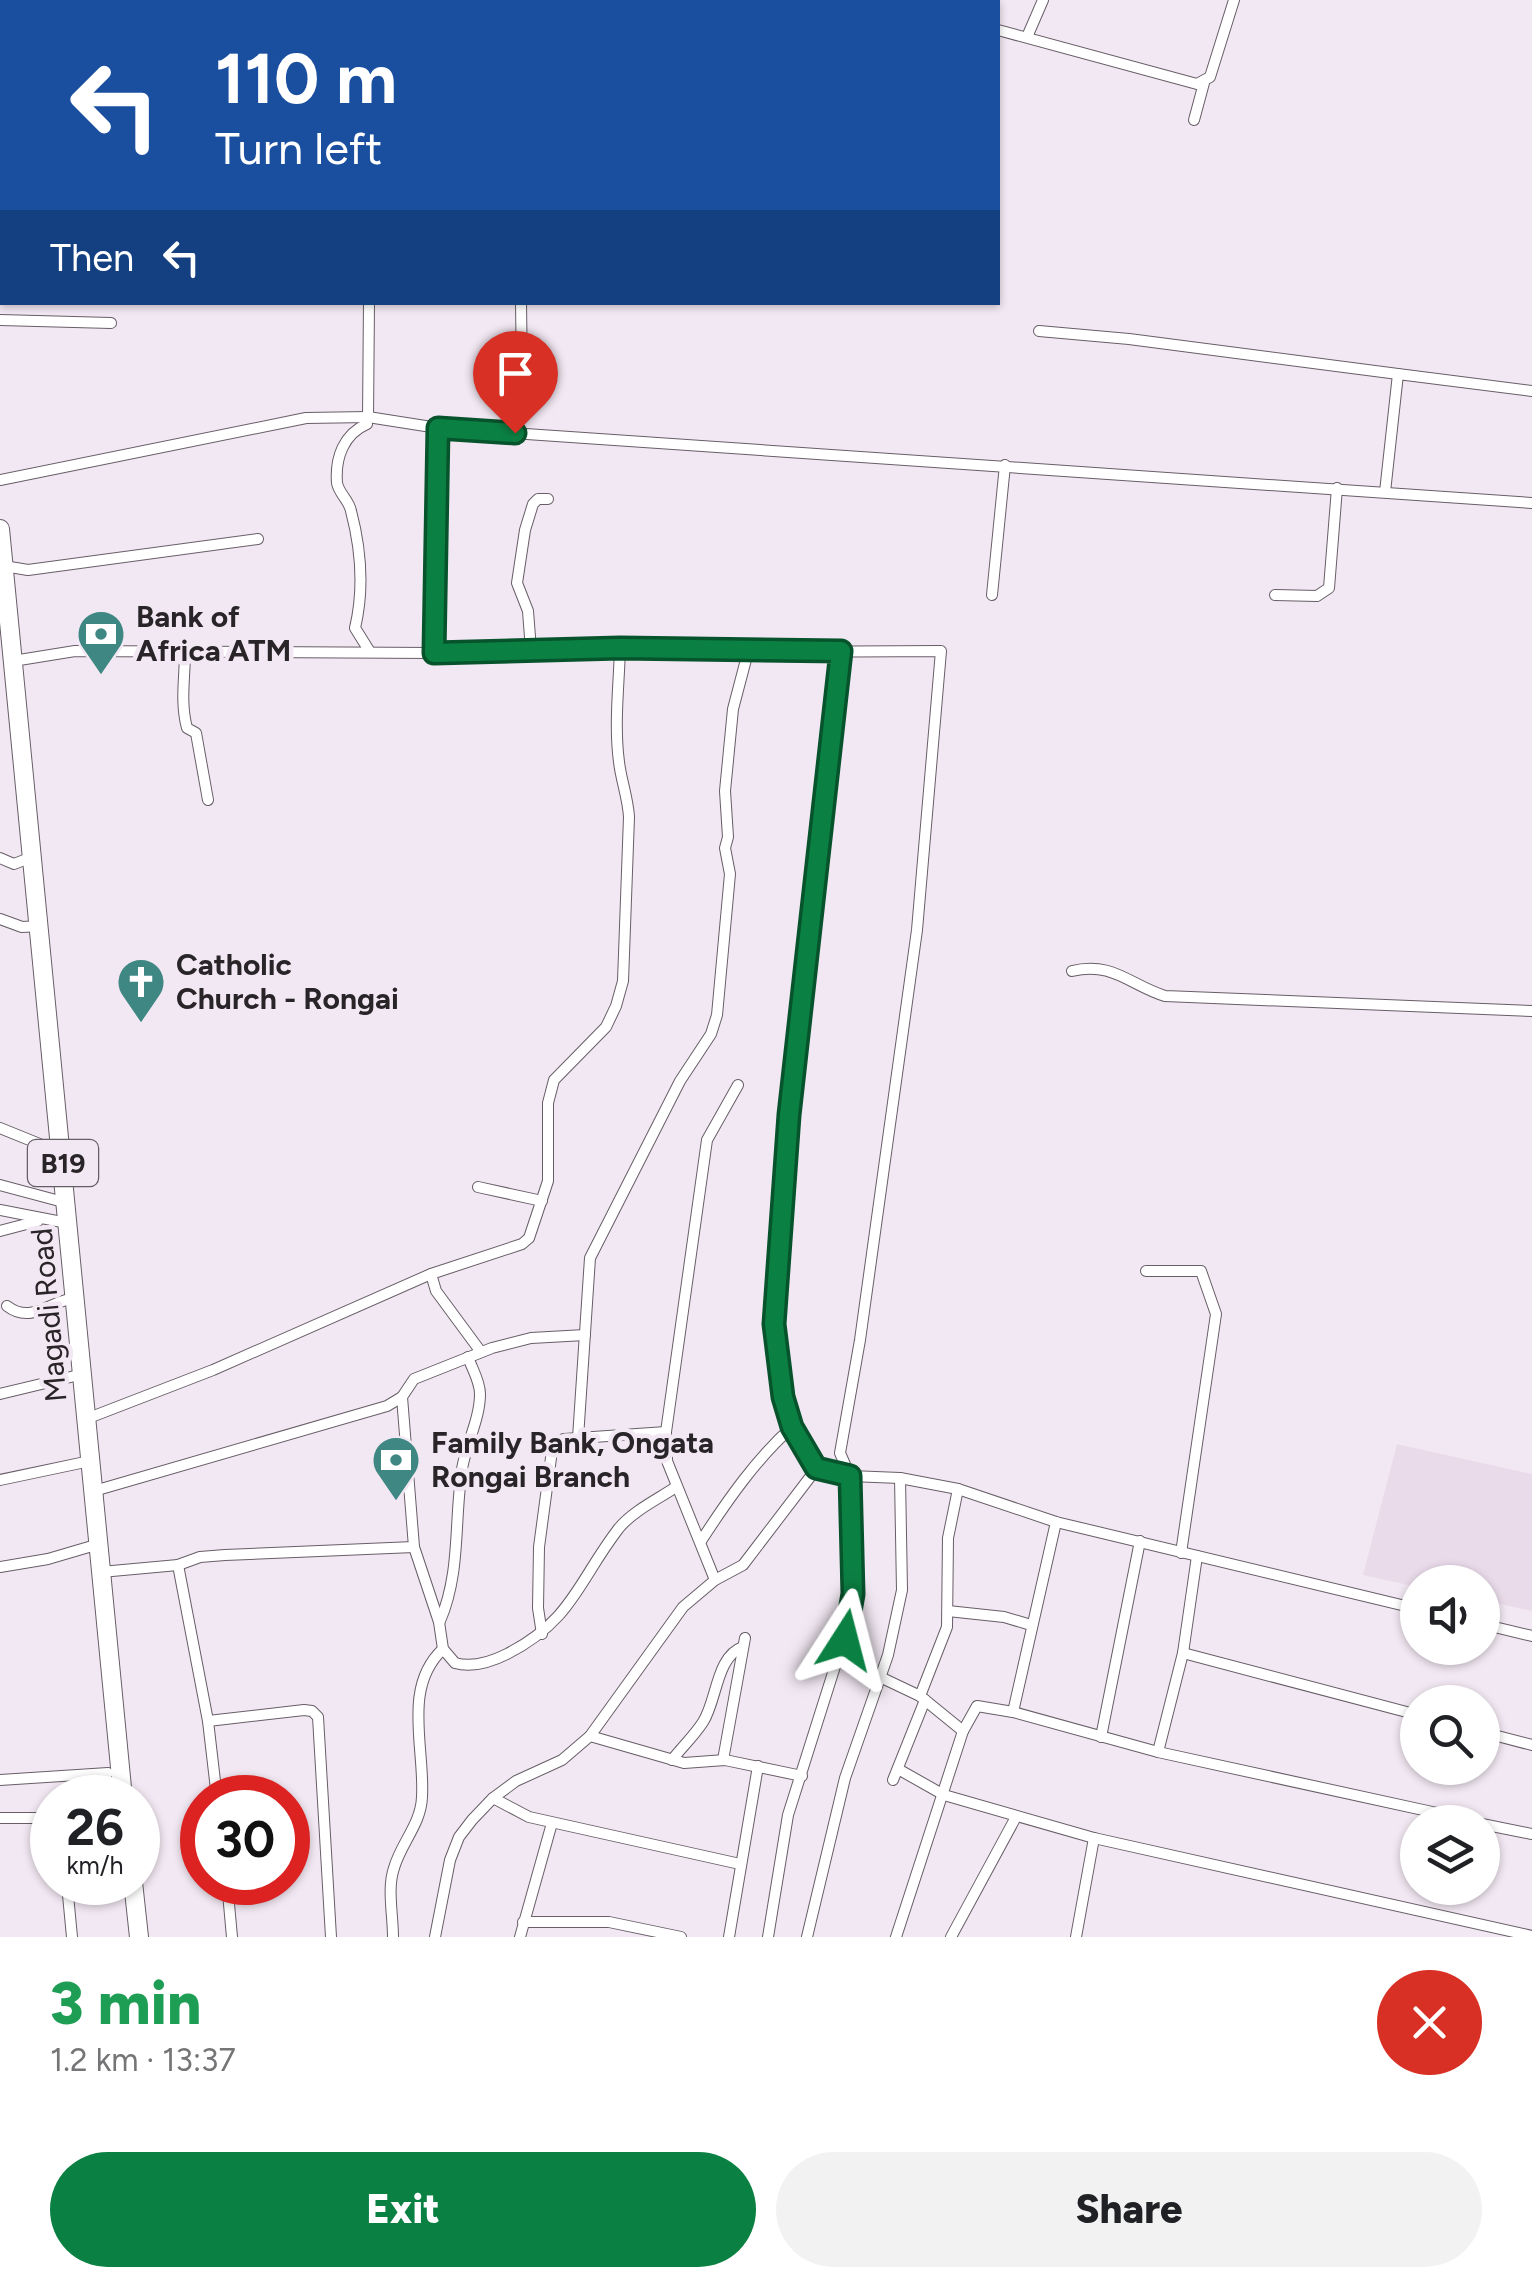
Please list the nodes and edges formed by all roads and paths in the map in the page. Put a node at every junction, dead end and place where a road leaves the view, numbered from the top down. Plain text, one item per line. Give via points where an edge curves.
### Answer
1 (1042, 0) edge
2 (1234, 0) edge
3 (1000, 30) edge
4 (1028, 37) junction
5 (1204, 83) junction
6 (1194, 120) dead end
7 (369, 305) edge
8 (521, 305) edge
9 (0, 320) edge
10 (110, 323) dead end
11 (1039, 331) dead end
12 (1398, 374) junction
13 (522, 376) dead end
14 (1532, 391) edge
15 (367, 421) junction
16 (438, 428) junction
17 (1005, 466) junction
18 (0, 480) edge
19 (1338, 488) junction
20 (1385, 492) junction
21 (548, 499) dead end
22 (1532, 504) edge
23 (0, 529) edge
24 (258, 538) dead end
25 (4, 566) junction
26 (992, 594) dead end
27 (1275, 596) dead end
28 (620, 648) junction
29 (531, 650) junction
30 (185, 651) junction
31 (841, 651) junction
32 (370, 652) junction
33 (748, 652) junction
34 (434, 653) junction
35 (12, 661) junction
36 (208, 800) dead end
37 (33, 856) junction
38 (0, 858) edge
39 (0, 918) edge
40 (40, 926) junction
41 (1072, 972) dead end
42 (1532, 1011) edge
43 (738, 1085) dead end
44 (0, 1128) edge
45 (61, 1145) junction
46 (0, 1185) edge
47 (478, 1187) dead end
48 (542, 1202) junction
49 (66, 1203) junction
50 (0, 1210) edge
51 (42, 1220) junction
52 (67, 1223) junction
53 (0, 1230) edge
54 (1146, 1271) dead end
55 (431, 1274) junction
56 (76, 1298) junction
57 (7, 1306) dead end
58 (584, 1335) junction
59 (481, 1352) junction
60 (468, 1357) junction
61 (83, 1374) junction
62 (0, 1394) edge
63 (402, 1397) junction
64 (86, 1419) junction
65 (792, 1427) junction
66 (666, 1432) junction
67 (578, 1438) junction
68 (90, 1461) junction
69 (816, 1468) junction
70 (850, 1476) junction
71 (900, 1478) junction
72 (0, 1480) edge
73 (676, 1486) junction
74 (958, 1489) junction
75 (94, 1490) junction
76 (1056, 1522) junction
77 (701, 1542) junction
78 (1140, 1542) junction
79 (100, 1544) junction
80 (414, 1547) junction
81 (1181, 1552) junction
82 (1196, 1556) junction
83 (178, 1566) junction
84 (0, 1567) edge
85 (101, 1572) junction
86 (715, 1580) junction
87 (1400, 1605) edge
88 (948, 1611) junction
89 (440, 1622) junction
90 (1031, 1624) junction
91 (1500, 1628) edge
92 (542, 1634) junction
93 (1532, 1636) edge
94 (443, 1650) junction
95 (1183, 1653) junction
96 (880, 1678) junction
97 (922, 1698) junction
98 (1400, 1710) edge
99 (1013, 1712) junction
100 (208, 1722) junction
101 (962, 1731) junction
102 (590, 1736) junction
103 (1101, 1736) junction
104 (1500, 1737) edge
105 (1532, 1745) edge
106 (1158, 1752) junction
107 (672, 1760) junction
108 (723, 1760) junction
109 (758, 1766) junction
110 (108, 1774) dead end
111 (121, 1775) edge
112 (214, 1775) edge
113 (802, 1776) junction
114 (0, 1780) edge
115 (944, 1795) junction
116 (492, 1798) junction
117 (1400, 1805) edge
118 (1016, 1817) junction
119 (0, 1818) edge
120 (30, 1818) edge
121 (552, 1823) junction
122 (1500, 1827) edge
123 (1532, 1834) edge
124 (1094, 1838) junction
125 (740, 1864) junction
126 (69, 1905) edge
127 (135, 1905) edge
128 (229, 1905) edge
129 (522, 1922) junction
130 (609, 1922) junction
131 (1532, 1936) edge
132 (72, 1937) edge
133 (138, 1937) edge
134 (232, 1937) edge
135 (331, 1937) edge
136 (393, 1937) edge
137 (436, 1937) edge
138 (520, 1937) edge
139 (609, 1937) edge
140 (681, 1937) edge
141 (729, 1937) edge
142 (768, 1937) edge
143 (807, 1937) edge
144 (896, 1937) edge
145 (951, 1937) edge
146 (1076, 1937) edge

1 - 4 street
2 - 5 street
3 - 4 street
4 - 5 street
5 - 6 street
7 - 15 street
8 - 13 street
9 - 10 street
11 - 12 street
12 - 14 street
12 - 20 street
15 - 16 street
15 - 18 street via 306,418
15 - 32 street via 345,439 337,481 351,508 363,594 355,628
16 - 17 street
16 - 34 street
17 - 19 street
17 - 26 street
19 - 20 street
19 - 27 street via 1328,588 1317,596
20 - 22 street
21 - 29 street via 533,504 517,583 528,611
23 - 25 highway, Magadi Road / B19
24 - 25 street via 28,570
25 - 35 highway, Magadi Road / B19
28 - 29 street
28 - 33 street
28 - 48 street via 617,732 629,817 622,981 606,1027 554,1080
29 - 34 street
30 - 32 street
30 - 35 street via 75,651
30 - 36 street via 180,701 187,728 196,733
31 - 33 street
31 - 65 street via 789,1115 774,1324
31 - 70 street via 941,651 917,930 840,1453
32 - 34 street
33 - 58 street via 733,709 724,791 730,874 717,1015 590,1258
35 - 37 highway, Magadi Road / B19
37 - 38 street via 14,864
37 - 40 highway, Magadi Road / B19
39 - 40 street
40 - 45 highway, Magadi Road / B19
41 - 42 street via 1109,970 1164,996
43 - 66 street via 708,1140
44 - 45 street via 42,1146
45 - 49 highway, Magadi Road / B19
46 - 49 street
47 - 48 street
48 - 55 street via 522,1244
49 - 52 highway, Magadi Road / B19
50 - 51 street
51 - 52 street
51 - 53 street
52 - 56 highway, Magadi Road / B19
54 - 81 street via 1200,1271 1216,1310
55 - 59 street
55 - 64 street
56 - 57 street via 34,1314
56 - 61 highway, Magadi Road / B19
58 - 59 street via 531,1338
58 - 67 street
59 - 60 street
60 - 63 street via 414,1379
60 - 89 street via 480,1398 460,1482 450,1597
61 - 62 street
61 - 64 highway, Magadi Road / B19
63 - 75 street
63 - 80 street
64 - 68 highway, Magadi Road / B19
65 - 69 street
65 - 77 street
66 - 67 street
66 - 73 street
67 - 92 street via 554,1443 550,1451 538,1547
68 - 72 street
68 - 75 highway, Magadi Road / B19
69 - 70 street
69 - 86 street via 743,1565
70 - 71 street
70 - 113 street via 850,1619
71 - 74 street
71 - 96 street via 902,1590
73 - 77 street
73 - 92 street via 620,1527 578,1594
74 - 76 street
74 - 88 street via 948,1538
75 - 79 highway, Magadi Road / B19
76 - 78 street
76 - 90 street
77 - 86 street
78 - 81 street
78 - 103 street
79 - 84 street
79 - 85 highway, Magadi Road / B19
80 - 83 street via 224,1555
80 - 89 street
81 - 82 street
82 - 87 street
82 - 95 street
83 - 85 street
83 - 100 street
85 - 111 highway, Magadi Road / B19
86 - 102 street via 683,1607
88 - 90 street
88 - 97 street
89 - 94 street
90 - 99 street
91 - 93 street
92 - 94 street via 472,1666 455,1663
94 - 136 street via 430,1661 418,1715 422,1798 392,1873
95 - 98 street
95 - 106 street
96 - 97 street
96 - 143 street via 844,1778
97 - 101 street
97 - 115 street via 895,1775
99 - 101 street via 978,1706
99 - 103 street
100 - 112 street
100 - 135 street via 304,1710 318,1717
101 - 115 street
102 - 107 street
102 - 116 street via 562,1760
103 - 106 street
104 - 105 street
106 - 117 street
107 - 108 street
107 - 108 street via 704,1721 724,1668 744,1642
108 - 109 street
109 - 113 street
109 - 125 street
110 - 114 street
113 - 142 street via 788,1815
115 - 118 street
115 - 144 street
116 - 121 street
116 - 137 street via 450,1860
118 - 124 street
118 - 145 street
119 - 120 street
121 - 125 street
121 - 129 street
122 - 123 street
124 - 131 street
124 - 146 street
125 - 141 street
126 - 132 street
127 - 133 highway
128 - 134 street
129 - 130 street
129 - 138 street
130 - 139 street
130 - 140 street

